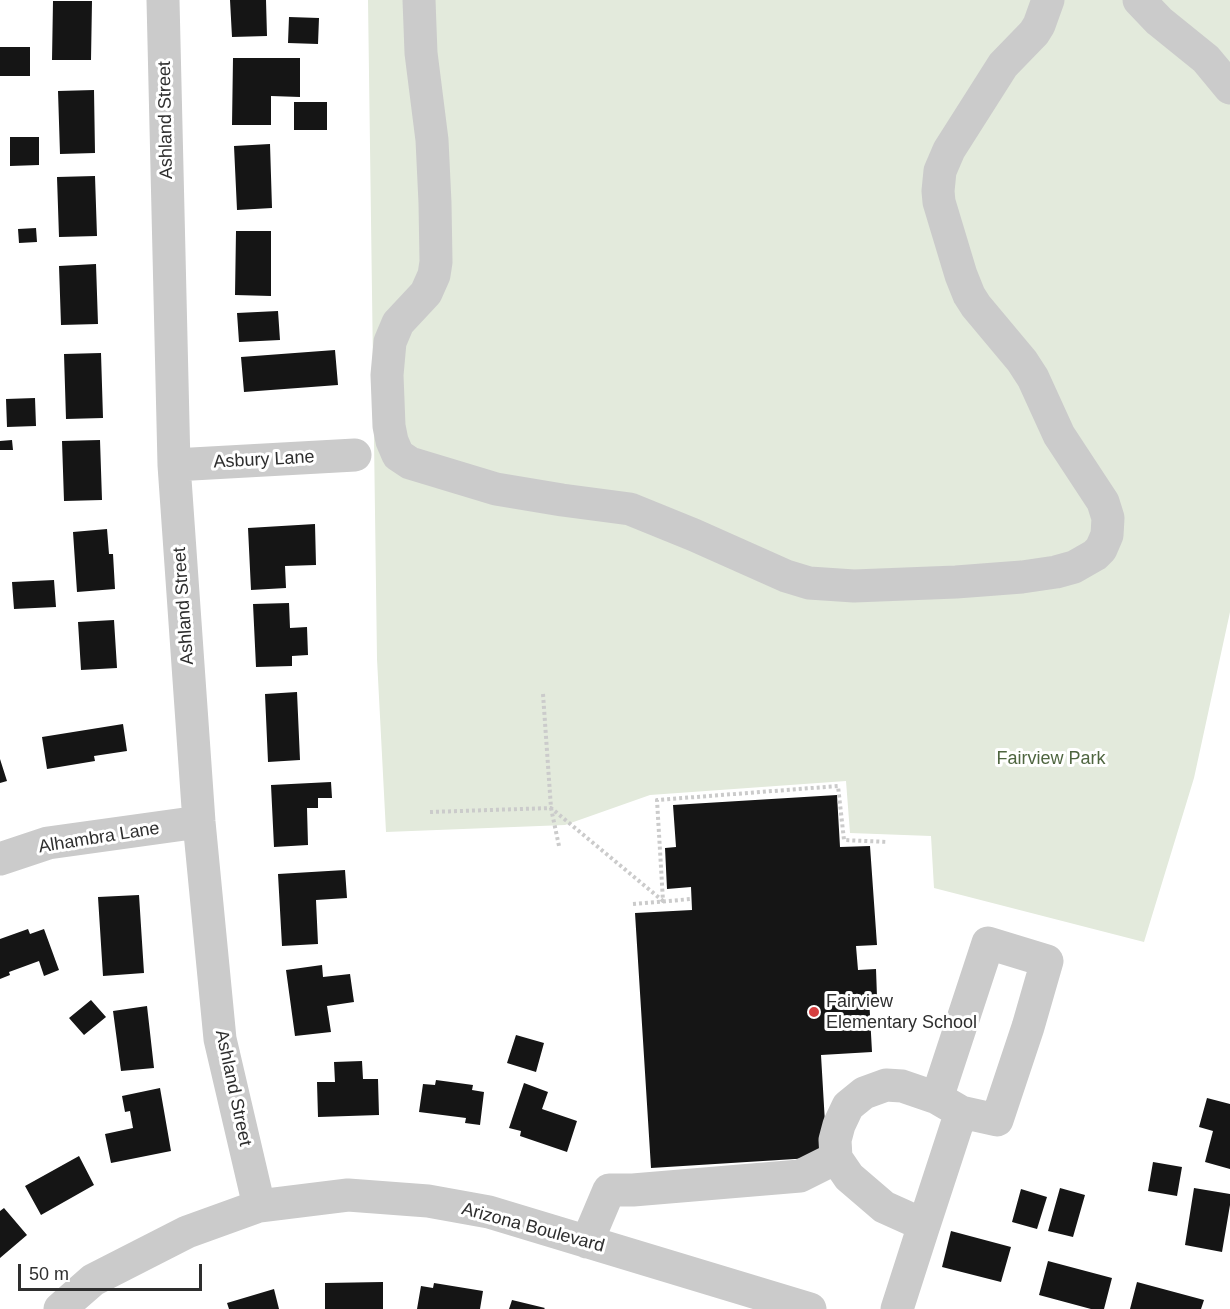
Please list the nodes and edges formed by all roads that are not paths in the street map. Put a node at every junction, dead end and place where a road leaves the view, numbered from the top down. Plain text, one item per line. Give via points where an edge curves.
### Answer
1 (163, 0) edge
2 (419, 0) edge
3 (1048, 0) edge
4 (1139, 0) edge
5 (1230, 88) edge
6 (355, 455) dead end
7 (174, 465) junction
8 (199, 822) junction
9 (0, 860) edge
10 (949, 1105) junction
11 (836, 1158) junction
12 (259, 1206) junction
13 (924, 1225) junction
14 (587, 1242) junction
15 (60, 1309) edge
16 (810, 1309) edge
17 (897, 1309) edge

1 - 7 street, Ashland Street
2 - 3 street via 432,140 436,262 431,285 398,323 390,342 389,426 398,455 410,464 496,489 620,506 786,576 809,583 854,586 956,582 1056,572 1095,555 1107,535 1108,518 1102,502 1059,435 1033,378 969,295 939,202 940,171 950,150 1004,65 1034,33
4 - 5 street via 1206,59
6 - 7 street, Asbury Lane
7 - 8 street, Ashland Street
8 - 9 street, Alhambra Lane via 48,843
8 - 12 street, Ashland Street via 220,1039
10 - 10 street via 997,1120 1047,961 988,943
10 - 11 street via 902,1086 886,1085 864,1093 848,1106 838,1125
10 - 13 street
11 - 13 street via 849,1177 884,1207
11 - 14 street via 800,1176 609,1190
12 - 14 street, Arizona Boulevard via 348,1195 428,1202 489,1212
12 - 15 street, Arizona Boulevard via 187,1232 93,1280
13 - 17 street
14 - 16 street, Arizona Boulevard

